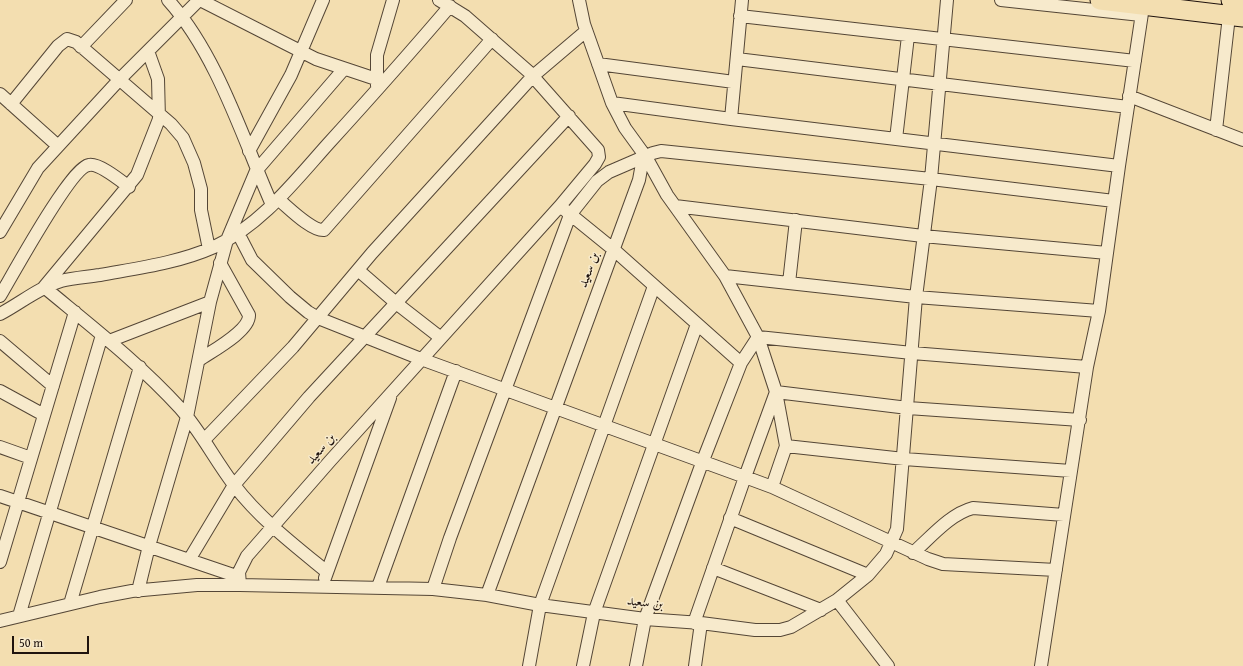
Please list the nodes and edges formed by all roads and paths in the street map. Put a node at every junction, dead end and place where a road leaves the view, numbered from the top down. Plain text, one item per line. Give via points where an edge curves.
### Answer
1 (168, 0) edge
2 (200, 0) edge
3 (323, 0) edge
4 (393, 0) edge
5 (439, 0) edge
6 (579, 0) edge
7 (742, 0) edge
8 (947, 0) edge
9 (1001, 0) edge
10 (1100, 0) edge
11 (1243, 1) edge
12 (120, 2) edge
13 (450, 6) junction
14 (1143, 7) edge
15 (1234, 11) edge
16 (182, 16) junction
17 (740, 16) junction
18 (586, 31) junction
19 (908, 36) junction
20 (492, 38) junction
21 (944, 40) junction
22 (81, 47) junction
23 (148, 51) junction
24 (301, 52) junction
25 (737, 59) junction
26 (1135, 61) junction
27 (598, 64) junction
28 (343, 70) junction
29 (533, 76) junction
30 (904, 79) junction
31 (119, 80) junction
32 (734, 82) junction
33 (939, 83) junction
34 (376, 85) junction
35 (0, 94) edge
36 (1129, 102) junction
37 (612, 103) junction
38 (11, 104) junction
39 (160, 114) junction
40 (569, 116) junction
41 (731, 119) junction
42 (1216, 130) junction
43 (896, 140) junction
44 (1243, 140) edge
45 (933, 144) junction
46 (58, 146) junction
47 (249, 151) junction
48 (644, 157) junction
49 (1119, 166) junction
50 (256, 171) junction
51 (931, 179) junction
52 (129, 187) junction
53 (1114, 201) junction
54 (275, 202) junction
55 (560, 206) junction
56 (675, 206) junction
57 (570, 215) junction
58 (796, 220) junction
59 (0, 232) edge
60 (238, 233) junction
61 (924, 236) junction
62 (227, 240) junction
63 (209, 249) junction
64 (613, 249) junction
65 (1107, 254) junction
66 (220, 263) junction
67 (358, 270) junction
68 (725, 276) junction
69 (788, 284) junction
70 (654, 286) junction
71 (44, 287) junction
72 (0, 296) edge
73 (916, 297) junction
74 (210, 302) junction
75 (396, 303) junction
76 (1099, 311) junction
77 (75, 312) junction
78 (0, 314) edge
79 (318, 318) junction
80 (697, 324) junction
81 (365, 336) junction
82 (758, 337) junction
83 (105, 338) junction
84 (441, 338) junction
85 (0, 342) edge
86 (912, 353) junction
87 (421, 359) junction
88 (199, 360) junction
89 (741, 363) junction
90 (140, 367) junction
91 (1087, 367) junction
92 (456, 371) junction
93 (53, 386) junction
94 (505, 389) junction
95 (0, 391) edge
96 (392, 391) junction
97 (776, 392) junction
98 (555, 408) junction
99 (908, 408) junction
100 (44, 415) junction
101 (186, 417) junction
102 (1080, 420) junction
103 (604, 427) junction
104 (204, 440) junction
105 (654, 445) junction
106 (786, 446) junction
107 (0, 447) edge
108 (31, 458) junction
109 (904, 459) junction
110 (702, 463) junction
111 (1071, 472) junction
112 (744, 478) junction
113 (234, 485) junction
114 (772, 487) junction
115 (0, 496) edge
116 (18, 501) junction
117 (49, 512) junction
118 (1064, 515) junction
119 (730, 518) junction
120 (92, 526) junction
121 (273, 527) junction
122 (891, 544) junction
123 (148, 546) junction
124 (913, 553) junction
125 (189, 560) junction
126 (0, 562) edge
127 (713, 568) junction
128 (1056, 570) junction
129 (327, 572) junction
130 (868, 575) junction
131 (240, 581) junction
132 (322, 586) junction
133 (378, 587) junction
134 (433, 589) junction
135 (138, 591) junction
136 (487, 595) junction
137 (837, 600) junction
138 (70, 604) junction
139 (540, 605) junction
140 (821, 610) junction
141 (594, 613) junction
142 (18, 616) junction
143 (645, 619) junction
144 (0, 621) edge
145 (698, 623) junction
146 (529, 666) edge
147 (583, 666) edge
148 (636, 666) edge
149 (695, 666) edge
150 (888, 666) edge
151 (1041, 666) edge

1 - 16 street
2 - 16 street
2 - 24 street
3 - 24 street
4 - 34 street via 377,55
5 - 13 street
6 - 18 street
7 - 17 street
8 - 21 street, بن سعيد
9 - 14 street
10 - 14 main road
11 - 15 main road
12 - 22 street
13 - 20 street
13 - 34 street
14 - 15 main road
14 - 26 street
15 - 42 street
16 - 23 street
16 - 47 street via 220,82
17 - 19 street
17 - 25 street
18 - 27 street
18 - 29 street
19 - 21 street
19 - 30 street
20 - 29 street
20 - 54 street via 324,230 309,225
21 - 26 street
21 - 33 street, بن سعيد
22 - 31 street
22 - 38 street via 73,40 65,40
23 - 31 street
23 - 39 street via 158,79
24 - 28 street
24 - 47 street
25 - 30 street
25 - 32 street
26 - 36 street
27 - 32 street
27 - 37 street
28 - 34 street
28 - 50 street
29 - 40 street
29 - 67 street
30 - 33 street
30 - 43 street
31 - 39 street
31 - 46 street
32 - 41 street
33 - 36 street
33 - 45 street, بن سعيد
34 - 54 street
35 - 38 street
36 - 42 street
36 - 49 street
37 - 41 street
37 - 48 street
38 - 46 street
39 - 52 street via 150,147
39 - 63 street via 182,138 194,163 201,189 200,210
40 - 55 street via 598,150 599,157
40 - 75 street
41 - 43 street
42 - 44 street
43 - 45 street
45 - 49 street
45 - 51 street, بن سعيد
46 - 59 street via 27,184
47 - 50 street
48 - 51 street via 661,151
48 - 56 street
48 - 57 street via 609,172 590,189
48 - 64 street, بن سعيد via 639,180
49 - 53 street
50 - 54 street
50 - 62 street
51 - 53 street
51 - 61 street, بن سعيد
52 - 71 street
52 - 72 street via 94,165 86,166 80,171 54,205
53 - 65 street
54 - 60 street
55 - 57 street, بن سعيد
55 - 84 street, بن سعيد
56 - 58 street
56 - 68 street
57 - 64 street, بن سعيد
57 - 94 street
58 - 61 street
58 - 69 street
60 - 62 street
60 - 79 street via 252,260 290,297
61 - 65 street
61 - 73 street, بن سعيد
62 - 63 street
62 - 66 street
63 - 71 street via 150,266 62,281
64 - 70 street, بن سعيد
64 - 98 street, بن سعيد
65 - 76 street
66 - 74 street
66 - 88 street via 249,315 249,320 242,330
67 - 75 street
67 - 79 street
68 - 69 street
68 - 82 street
69 - 73 street
70 - 80 street, بن سعيد
70 - 103 street
71 - 77 street
71 - 78 street
73 - 76 street
73 - 86 street, بن سعيد
74 - 83 street
74 - 88 street
75 - 81 street
75 - 84 street
76 - 91 street
77 - 83 street
77 - 93 street
79 - 81 street
79 - 104 street
80 - 89 street, بن سعيد
80 - 105 street
81 - 87 street
81 - 113 street
82 - 86 street
82 - 89 street
82 - 97 street
83 - 90 street
83 - 117 street
84 - 87 street, بن سعيد
85 - 93 street
86 - 91 street
86 - 99 street, بن سعيد
87 - 92 street
87 - 96 street, بن سعيد
88 - 101 street
89 - 110 street
90 - 101 street
90 - 120 street
91 - 102 street
92 - 94 street
92 - 133 street
93 - 100 street
94 - 98 street
94 - 134 street
95 - 100 street
96 - 121 street, بن سعيد
96 - 129 street
97 - 99 street
97 - 106 street
97 - 112 street
98 - 103 street
98 - 136 street, بن سعيد
99 - 102 street
99 - 109 street, بن سعيد
100 - 108 street
101 - 104 street
101 - 123 street
102 - 111 street
103 - 105 street
103 - 139 street
104 - 113 street
105 - 110 street
105 - 141 street
106 - 109 street
106 - 114 street
107 - 108 street
108 - 116 street
109 - 111 street
109 - 122 street, بن سعيد via 897,529
110 - 112 street
110 - 143 street
111 - 118 street
112 - 114 street
112 - 119 street
113 - 121 street
113 - 125 street
114 - 122 street
115 - 116 street
116 - 117 street
116 - 126 street
117 - 120 street
117 - 142 street
118 - 124 street via 973,508 965,510
118 - 128 street
119 - 127 street
119 - 130 street
120 - 123 street
120 - 138 street
121 - 129 street
121 - 131 street, بن سعيد via 247,556 240,568
122 - 124 street
122 - 130 street, بن سعيد
123 - 125 street
123 - 135 street
124 - 128 street via 943,564
125 - 131 street
127 - 140 street
127 - 145 street
128 - 151 street
129 - 132 street
130 - 137 street, بن سعيد
131 - 132 street, بن سعيد
131 - 135 street
132 - 133 street, بن سعيد
133 - 134 street, بن سعيد
134 - 136 street, بن سعيد
135 - 138 street
136 - 139 street, بن سعيد
137 - 140 street, بن سعيد
137 - 150 street
138 - 142 street
139 - 141 street, بن سعيد
139 - 146 street
140 - 145 street, بن سعيد via 792,627 780,630 755,630
141 - 143 street, بن سعيد
141 - 147 street
142 - 144 street
143 - 145 street, بن سعيد
143 - 148 street
145 - 149 street

